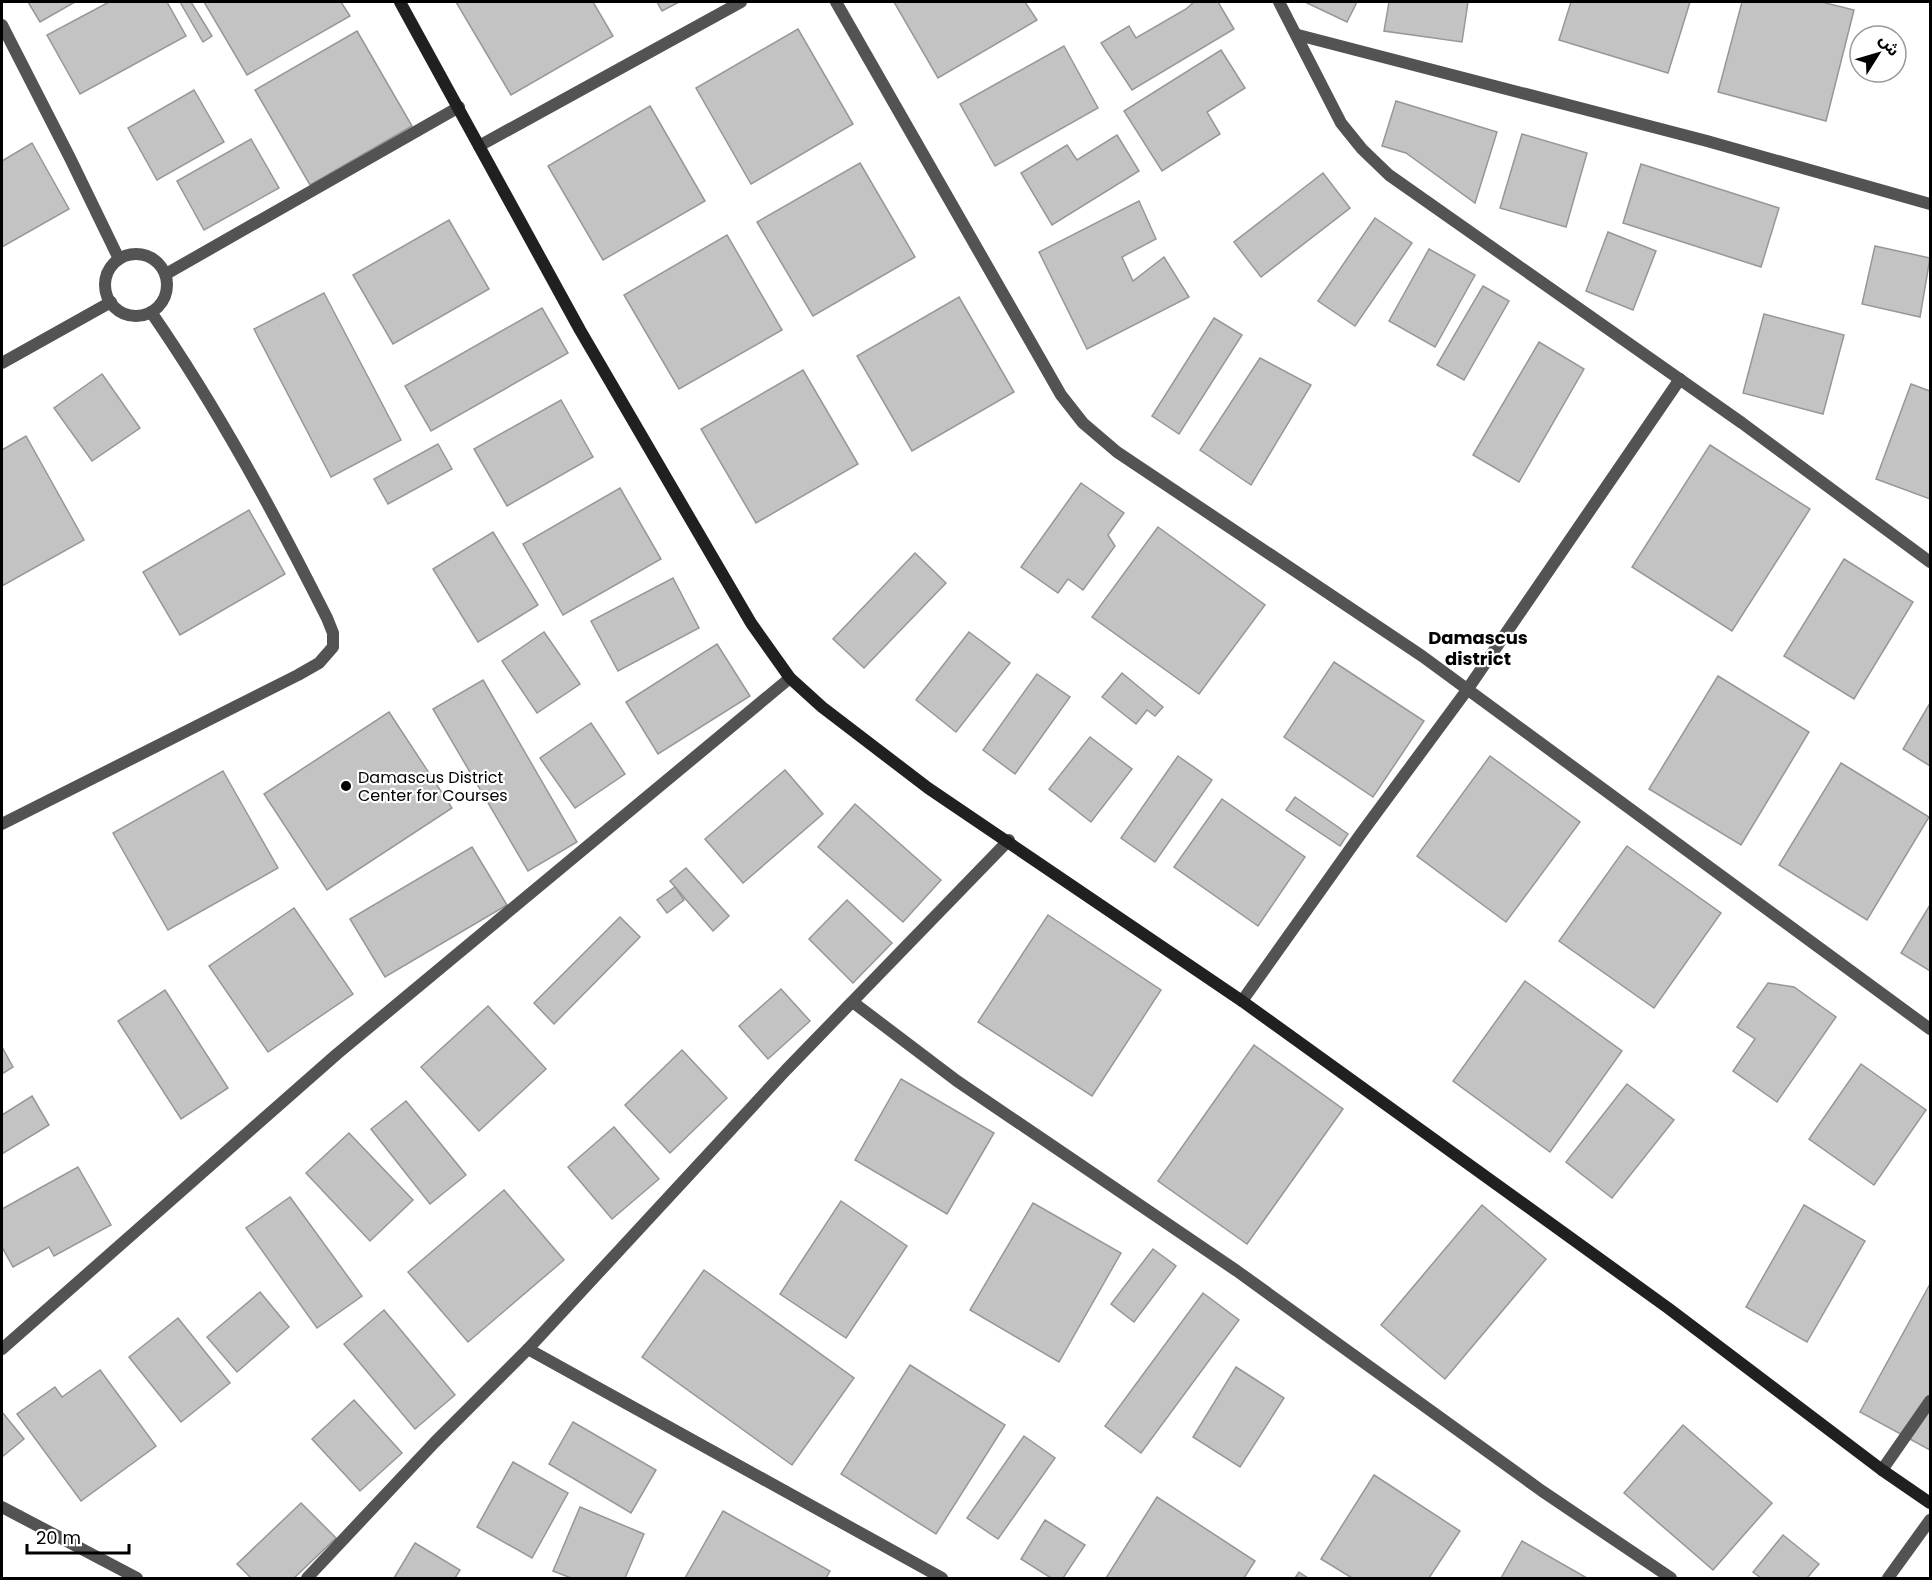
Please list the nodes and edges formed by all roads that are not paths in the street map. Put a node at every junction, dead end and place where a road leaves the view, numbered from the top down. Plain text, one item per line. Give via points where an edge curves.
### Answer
1 (400, 2) edge
2 (741, 2) edge
3 (836, 2) edge
4 (1279, 2) edge
5 (2, 25) edge
6 (1298, 35) junction
7 (459, 107) junction
8 (479, 146) junction
9 (1930, 204) edge
10 (119, 259) junction
11 (166, 274) junction
12 (111, 302) junction
13 (151, 312) junction
14 (2, 363) edge
15 (1680, 379) junction
16 (1930, 562) edge
17 (790, 678) junction
18 (1467, 690) junction
19 (2, 824) edge
20 (1009, 840) junction
21 (1242, 1001) junction
22 (854, 1003) junction
23 (1930, 1029) edge
24 (2, 1349) edge
25 (528, 1349) junction
26 (1930, 1401) edge
27 (1882, 1470) junction
28 (1930, 1503) edge
29 (2, 1507) edge
30 (1930, 1520) edge
31 (137, 1578) edge
32 (307, 1578) edge
33 (942, 1578) edge
34 (1671, 1578) edge
35 (1888, 1578) edge

1 - 7 street
2 - 8 street
3 - 18 street via 1061,395 1083,423 1117,452
4 - 6 street
5 - 10 street
6 - 9 street via 1696,138
6 - 15 street via 1341,123 1389,175
7 - 8 street
7 - 11 street
8 - 17 street via 580,330 751,623
10 - 11 street via 143,255
10 - 12 street via 108,271 106,281
11 - 13 street via 164,299
12 - 13 street via 128,315
12 - 14 street
13 - 19 street via 211,401 241,455 327,618 333,647 319,663 298,675
15 - 16 street
15 - 18 street
17 - 20 street via 928,788
17 - 24 street via 338,1054
18 - 21 street
18 - 23 street
20 - 21 street
20 - 22 street
21 - 27 street via 1668,1308
22 - 25 street via 786,1070
22 - 34 street via 957,1081 1237,1271
25 - 32 street
25 - 33 street
26 - 27 street
27 - 28 street
29 - 31 street
30 - 35 street

